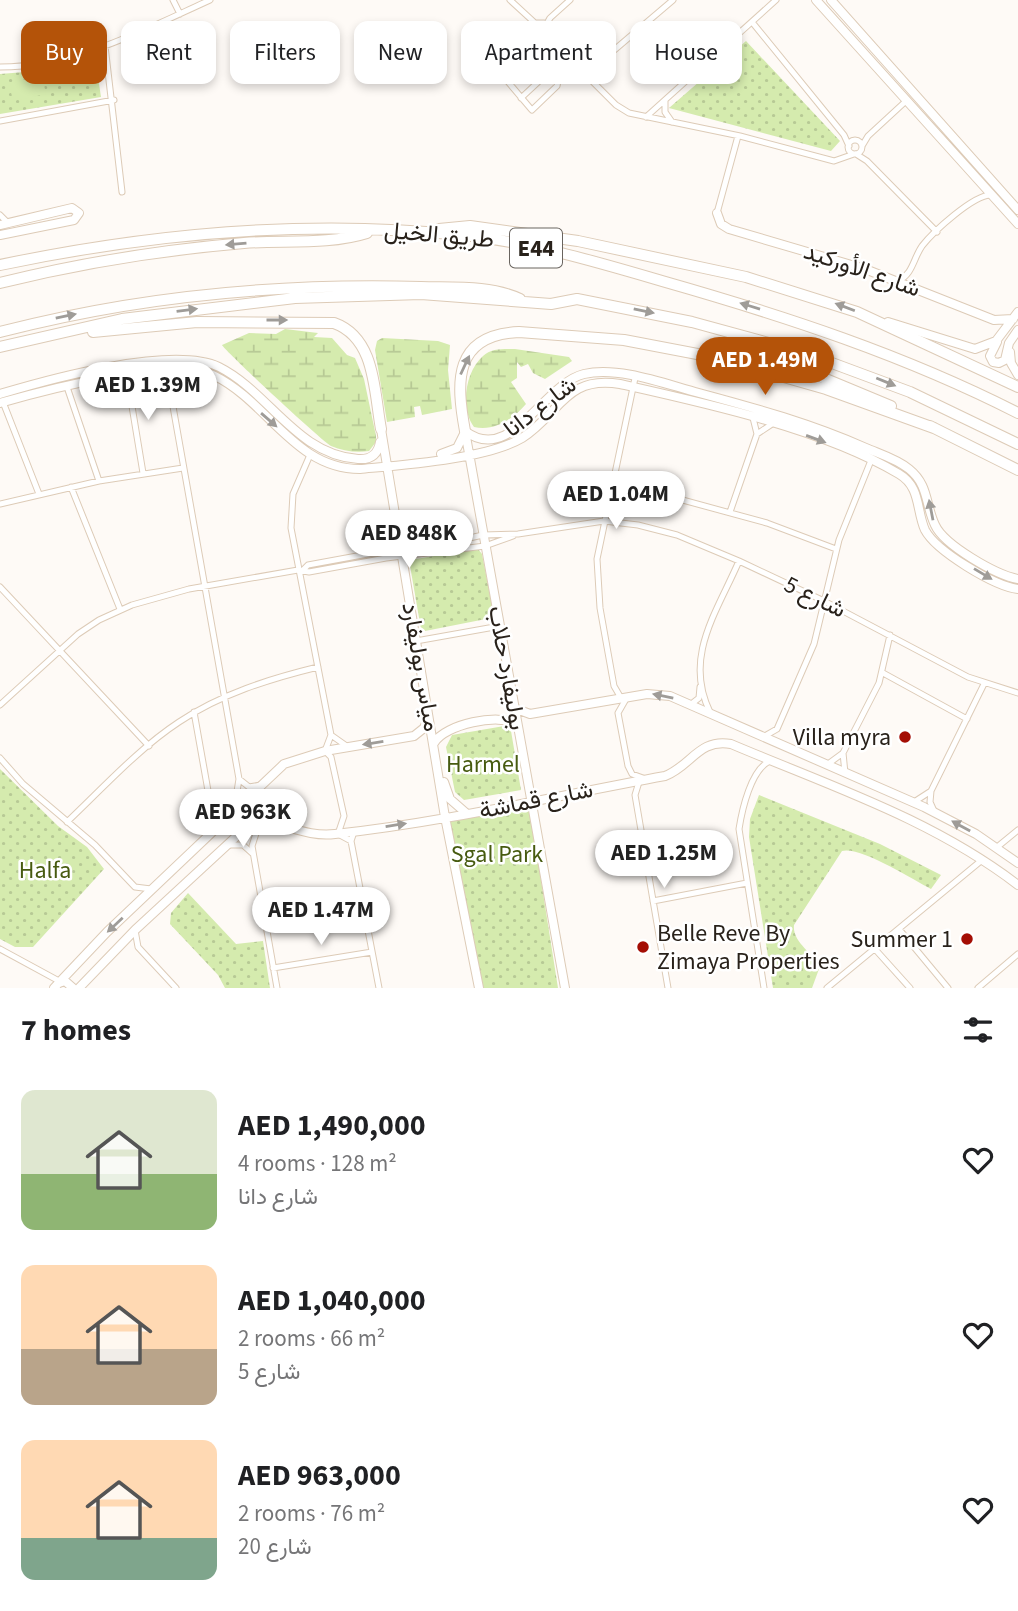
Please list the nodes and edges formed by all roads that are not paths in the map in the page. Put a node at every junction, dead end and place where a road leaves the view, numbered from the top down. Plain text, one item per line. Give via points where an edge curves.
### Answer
1 (173, 0) edge
2 (210, 0) edge
3 (510, 0) edge
4 (570, 0) edge
5 (673, 0) edge
6 (776, 0) edge
7 (816, 0) edge
8 (831, 0) edge
9 (180, 14) junction
10 (550, 18) junction
11 (537, 21) edge
12 (541, 21) edge
13 (548, 21) edge
14 (750, 24) junction
15 (107, 45) edge
16 (616, 50) edge
17 (21, 64) edge
18 (107, 64) edge
19 (0, 67) edge
20 (510, 84) edge
21 (536, 84) edge
22 (557, 84) edge
23 (596, 84) edge
24 (521, 98) junction
25 (114, 100) junction
26 (665, 101) junction
27 (906, 101) junction
28 (646, 117) junction
29 (935, 117) junction
30 (0, 121) edge
31 (672, 122) junction
32 (844, 135) junction
33 (738, 136) junction
34 (859, 144) junction
35 (849, 147) junction
36 (855, 154) junction
37 (843, 158) junction
38 (867, 161) junction
39 (122, 192) dead end
40 (991, 195) junction
41 (1018, 209) edge
42 (717, 213) joint
43 (0, 215) edge
44 (4, 224) edge
45 (1018, 224) edge
46 (376, 230) junction
47 (429, 232) junction
48 (935, 234) junction
49 (0, 235) edge
50 (0, 265) edge
51 (910, 271) junction
52 (898, 281) junction
53 (0, 283) edge
54 (913, 287) junction
55 (527, 303) junction
56 (1015, 315) edge
57 (876, 320) junction
58 (726, 330) junction
59 (1018, 330) edge
60 (62, 331) junction
61 (0, 332) edge
62 (1002, 334) junction
63 (0, 347) edge
64 (178, 369) junction
65 (158, 370) junction
66 (1018, 375) edge
67 (127, 376) junction
68 (634, 382) junction
69 (169, 384) junction
70 (67, 387) junction
71 (1018, 387) edge
72 (1, 400) edge
73 (1018, 413) edge
74 (753, 418) junction
75 (772, 424) junction
76 (934, 428) junction
77 (381, 429) junction
78 (465, 431) junction
79 (757, 434) junction
80 (1018, 444) edge
81 (874, 452) junction
82 (469, 454) junction
83 (310, 455) junction
84 (425, 461) junction
85 (871, 461) junction
86 (387, 466) junction
87 (183, 468) junction
88 (1018, 470) edge
89 (143, 473) junction
90 (99, 481) junction
91 (613, 481) junction
92 (71, 487) junction
93 (39, 494) junction
94 (0, 504) edge
95 (730, 512) junction
96 (604, 521) junction
97 (519, 534) junction
98 (483, 535) junction
99 (485, 546) junction
100 (836, 549) junction
101 (401, 554) junction
102 (739, 561) junction
103 (301, 570) junction
104 (1018, 579) edge
105 (205, 586) junction
106 (0, 587) edge
107 (1018, 589) edge
108 (824, 601) junction
109 (120, 608) junction
110 (500, 626) junction
111 (890, 635) junction
112 (416, 641) junction
113 (59, 650) junction
114 (318, 667) junction
115 (883, 673) junction
116 (701, 680) junction
117 (984, 684) junction
118 (614, 686) junction
119 (1018, 693) edge
120 (625, 697) junction
121 (224, 698) junction
122 (607, 701) junction
123 (0, 705) edge
124 (690, 705) junction
125 (514, 708) junction
126 (194, 712) junction
127 (429, 715) junction
128 (713, 717) junction
129 (967, 719) junction
130 (517, 724) junction
131 (777, 729) junction
132 (331, 735) junction
133 (763, 737) junction
134 (434, 743) junction
135 (149, 746) junction
136 (782, 746) junction
137 (348, 747) junction
138 (325, 751) junction
139 (754, 753) junction
140 (842, 753) junction
141 (804, 755) junction
142 (0, 758) edge
143 (772, 761) junction
144 (826, 764) junction
145 (438, 770) junction
146 (759, 771) junction
147 (796, 771) junction
148 (845, 773) junction
149 (239, 779) junction
150 (643, 780) junction
151 (623, 784) junction
152 (261, 785) junction
153 (931, 791) junction
154 (635, 795) junction
155 (856, 795) junction
156 (531, 801) junction
157 (844, 802) dead end
158 (914, 802) junction
159 (934, 811) junction
160 (233, 813) junction
161 (467, 813) junction
162 (445, 817) junction
163 (260, 821) junction
164 (67, 822) junction
165 (215, 830) junction
166 (1018, 830) edge
167 (338, 834) junction
168 (353, 837) junction
169 (225, 846) junction
170 (994, 846) junction
171 (253, 853) junction
172 (983, 860) junction
173 (1018, 863) edge
174 (747, 883) junction
175 (1018, 885) edge
176 (135, 887) junction
177 (153, 889) junction
178 (653, 901) junction
179 (137, 904) junction
180 (899, 929) junction
181 (135, 930) junction
182 (121, 944) junction
183 (78, 947) dead end
184 (138, 947) junction
185 (874, 948) junction
186 (0, 949) edge
187 (372, 952) junction
188 (86, 954) junction
189 (1018, 954) edge
190 (274, 968) junction
191 (58, 986) edge
192 (73, 988) edge
193 (79, 988) edge
194 (176, 988) edge
195 (277, 988) edge
196 (379, 988) edge
197 (479, 988) edge
198 (565, 988) edge
199 (668, 988) edge
200 (764, 988) edge
201 (827, 988) edge
202 (910, 988) edge
203 (948, 988) edge
204 (978, 988) edge

1 - 9 street
2 - 9 street
3 - 11 street
4 - 10 street
5 - 16 street
6 - 14 street
7 - 27 street
8 - 29 street
9 - 15 street
10 - 12 street
10 - 13 street
14 - 26 street
14 - 32 street
17 - 19 street
18 - 25 street
20 - 24 street
21 - 24 street
22 - 24 street via 536,109
23 - 28 street via 619,108
25 - 30 street
25 - 39 street
26 - 28 street
26 - 31 street
27 - 29 street
27 - 34 street
27 - 40 street
28 - 31 street
29 - 41 street
31 - 33 street
32 - 34 street
32 - 35 street
33 - 37 street via 834,161
33 - 42 street
34 - 35 street
34 - 36 street
34 - 38 street
35 - 36 street
35 - 37 street
36 - 37 street
36 - 38 street
38 - 48 street
40 - 45 street
40 - 48 street via 975,199
42 - 52 street, شارع الأوركيد via 729,229
43 - 44 street
44 - 49 street via 72,208 79,213 74,220
46 - 47 highway, طريق الخيل / E44
46 - 50 highway, طريق الخيل / E44 via 173,235
46 -> 53 highway via 337,239 156,253
57 -> 47 highway via 794,290 650,254 470,226
73 -> 47 highway, طريق الخيل / E44 via 883,351 752,307 556,252
48 - 51 street via 921,247
51 - 52 street
51 - 54 street
52 - 54 street, شارع الأوركيد
54 - 56 street, شارع الأوركيد via 994,320
55 -> 58 highway, E44 via 577,299
60 -> 55 highway via 181,310 322,296 436,295
61 -> 55 highway via 144,302 296,287 491,290
56 - 62 street, شارع الأوركيد
57 - 62 street, شارع الأوركيد via 970,349 988,346
57 - 71 highway
58 - 76 highway via 761,352 852,387
58 -> 80 highway, E44 via 884,382
59 - 62 street via 1005,360 995,363 990,354
59 - 66 street via 1010,356
60 - 63 highway
60 -> 77 highway via 197,321 334,323 350,331 365,350
64 - 65 street, شارع دانا
64 - 69 street
64 -> 83 street, شارع دانا via 200,371 224,382
65 - 67 street, شارع دانا
65 - 69 street
67 - 70 street, شارع دانا
67 - 89 street
68 - 74 street, شارع دانا
68 - 78 street, شارع دانا via 599,372 580,375 558,387 530,417 503,436 484,439
68 - 81 street, شارع دانا via 785,418
68 - 82 street, شارع دانا via 580,387 562,398 525,436
68 - 91 street
69 - 87 street
70 - 72 street, شارع دانا
70 - 90 street
72 - 77 street via 87,373 180,358 206,362 230,374 300,434 331,453 370,458 379,448
72 - 93 street
74 - 75 street, شارع دانا
74 - 79 street
75 - 79 street
75 -> 85 street, شارع دانا
78 -> 76 highway via 458,387 464,363 486,340 519,332 624,340 713,357 826,388
76 - 88 highway
77 - 86 street, مياس بوليفارد
78 - 82 street, بوليفارد حلاب
78 - 84 street, شارع دانا via 457,448
79 - 95 street
81 - 85 street
104 -> 81 street, شارع دانا via 946,541 936,527 919,479 904,465
82 - 84 street, شارع دانا
82 - 98 street, بوليفارد حلاب
83 - 86 street, شارع دانا via 345,468
83 - 103 street via 291,507
84 - 86 street, شارع دانا
85 - 100 street
85 -> 107 street, شارع دانا via 897,472 912,485 923,525 937,545 999,584
86 - 101 street, مياس بوليفارد
87 - 89 street
87 - 105 street
89 - 90 street
90 - 92 street
91 - 95 street
91 - 96 street
92 - 93 street
92 - 109 street
93 - 94 street
95 - 100 street
96 - 97 street, شارع 5
96 - 102 street, شارع 5 via 667,532
96 - 118 street via 597,587
97 - 98 street
97 - 99 street
98 - 99 street, بوليفارد حلاب
98 - 101 street
99 - 101 street
99 - 110 street, بوليفارد حلاب
100 - 108 street
101 - 103 street via 308,565
101 - 112 street, مياس بوليفارد
102 - 108 street, شارع 5
102 - 116 street via 700,649
103 - 105 street
103 - 114 street
105 - 109 street
105 - 121 street
106 - 113 street
108 - 111 street, شارع 5
108 - 131 street via 814,644
109 - 113 street
110 - 112 street
110 - 125 street, بوليفارد حلاب
111 - 115 street
111 - 117 street, شارع 5
112 - 127 street, مياس بوليفارد
113 - 123 street
113 - 135 street
114 - 121 street via 270,679
114 - 132 street
115 - 129 street
115 - 140 street
116 - 124 street via 699,698
116 - 128 street
117 - 119 street, شارع 5
117 - 129 street
118 - 120 street
118 - 122 street
120 - 122 street
124 -> 120 street via 662,694
120 - 150 street via 618,713 628,766
121 - 126 street
121 - 149 street
122 - 125 street via 530,714
124 - 128 street
125 - 130 street, بوليفارد حلاب
126 - 135 street
126 - 165 street
127 - 134 street, مياس بوليفارد
127 -> 137 street via 414,736
128 - 133 street
129 - 153 street
130 - 134 street via 503,718 449,728
130 - 156 street, بوليفارد حلاب
131 - 133 street
131 - 136 street
132 - 137 street
132 - 138 street
133 - 136 street
134 - 145 street, مياس بوليفارد
135 - 164 street
136 - 141 street
137 - 138 street
138 - 152 street via 292,759
138 - 167 street via 331,757 344,816
139 - 143 street, شارع قماشة
139 - 146 street
139 - 150 street, شارع قماشة via 732,744 709,744 675,771
140 - 144 street
140 - 148 street
141 - 144 street
141 - 147 street
142 - 164 street
143 - 146 street
143 - 147 street, شارع قماشة
144 - 148 street
145 - 161 street via 450,799
145 - 162 street, مياس بوليفارد
146 - 174 street via 739,829
147 - 155 street, شارع قماشة
148 - 158 street
149 - 152 street via 249,787
149 - 160 street
150 - 151 street, شارع قماشة
150 - 154 street
151 - 154 street
151 - 156 street, شارع قماشة
152 - 160 street
153 - 158 street
153 - 159 street
154 - 178 street
155 - 157 street
155 - 172 street, شارع قماشة
156 - 161 street, شارع قماشة
156 - 198 street, بوليفارد حلاب
158 - 159 street
170 -> 159 street
160 - 165 street
161 - 162 street, شارع قماشة
168 -> 162 street, شارع قماشة
162 - 197 street, مياس بوليفارد
163 - 167 street, شارع قماشة via 307,834
163 - 169 street via 247,825
163 - 171 street via 252,839
164 - 176 street
165 - 177 street
166 - 170 street
167 - 168 street, شارع قماشة
168 - 187 street
169 - 171 street via 237,844
169 - 181 street
170 - 172 street via 984,848
170 - 172 street via 996,856
170 - 173 street
171 - 190 street
172 - 175 street, شارع قماشة
172 - 180 street
174 - 178 street
174 - 200 street
176 - 177 street
176 - 179 street
177 - 179 street
178 - 199 street
179 -> 188 street
180 - 185 street
180 - 203 street
181 - 182 street
181 - 184 street
182 - 184 street
182 - 193 street
183 - 188 street
184 - 194 street
185 - 201 street
185 - 202 street
186 - 191 street
187 - 190 street
187 - 196 street
188 - 191 street
189 - 204 street
190 - 195 street
191 - 192 street via 68,982

